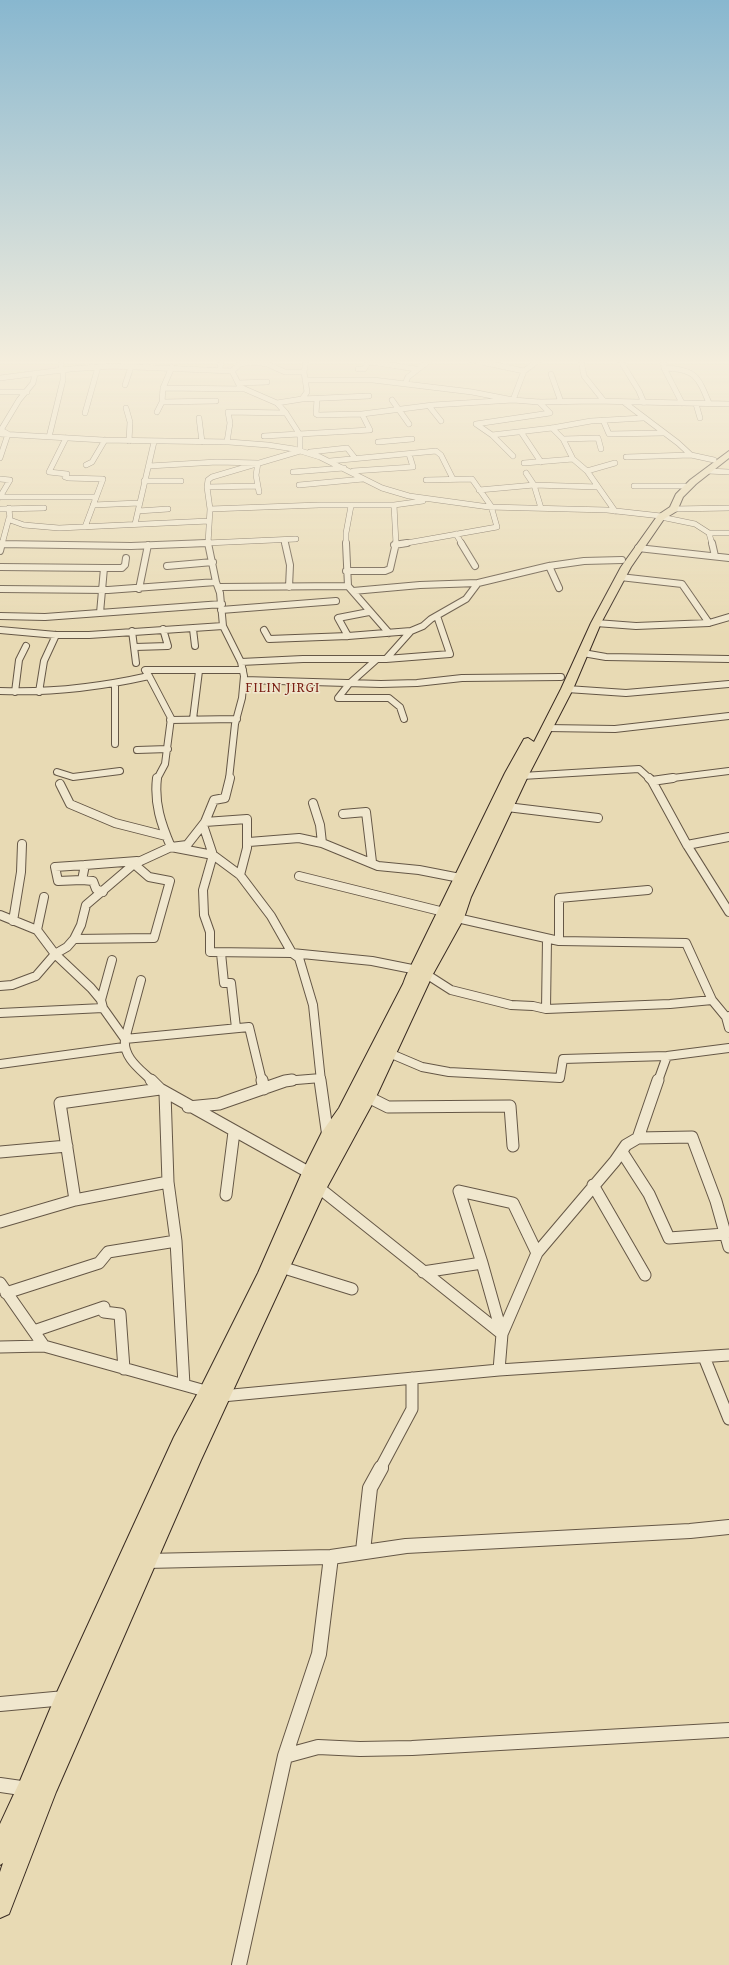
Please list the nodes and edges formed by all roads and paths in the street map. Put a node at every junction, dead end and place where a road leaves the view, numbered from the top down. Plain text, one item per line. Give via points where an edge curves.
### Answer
1 (59, 452) edge
2 (98, 452) edge
3 (152, 452) edge
4 (298, 452) edge
5 (307, 452) joint
6 (310, 452) edge
7 (350, 452) edge
8 (381, 452) edge
9 (509, 452) edge
10 (534, 452) edge
11 (570, 452) edge
12 (667, 452) edge
13 (687, 452) edge
14 (727, 452) edge
15 (409, 454) junction
16 (691, 455) junction
17 (383, 456) junction
18 (513, 456) dead end
19 (626, 457) dead end
20 (355, 458) junction
21 (573, 458) junction
22 (668, 458) junction
23 (330, 461) junction
24 (541, 462) junction
25 (717, 462) edge
26 (258, 463) junction
27 (524, 463) dead end
28 (615, 464) dead end
29 (86, 465) dead end
30 (149, 466) junction
31 (344, 468) junction
32 (353, 471) junction
33 (587, 471) junction
34 (293, 472) dead end
35 (729, 472) edge
36 (526, 473) dead end
37 (0, 479) edge
38 (363, 479) junction
39 (453, 479) junction
40 (181, 480) dead end
41 (426, 480) dead end
42 (144, 481) junction
43 (299, 485) dead end
44 (534, 485) junction
45 (634, 486) dead end
46 (685, 486) junction
47 (207, 487) junction
48 (598, 488) junction
49 (479, 490) junction
50 (0, 497) edge
51 (96, 497) junction
52 (432, 500) junction
53 (139, 503) junction
54 (93, 505) junction
55 (394, 505) junction
56 (351, 506) junction
57 (491, 506) junction
58 (9, 508) junction
59 (44, 508) dead end
60 (210, 508) junction
61 (541, 508) junction
62 (729, 508) edge
63 (0, 509) edge
64 (168, 509) dead end
65 (138, 510) junction
66 (615, 511) junction
67 (665, 514) junction
68 (9, 518) junction
69 (209, 521) junction
70 (135, 524) junction
71 (24, 525) junction
72 (85, 527) junction
73 (3, 529) edge
74 (709, 533) junction
75 (729, 533) edge
76 (456, 534) junction
77 (296, 539) dead end
78 (284, 540) junction
79 (208, 542) junction
80 (148, 545) junction
81 (394, 545) junction
82 (1, 546) edge
83 (638, 548) junction
84 (715, 556) junction
85 (126, 558) dead end
86 (729, 558) edge
87 (622, 560) junction
88 (213, 562) junction
89 (167, 566) dead end
90 (475, 566) dead end
91 (549, 566) junction
92 (0, 568) edge
93 (104, 568) junction
94 (346, 572) junction
95 (620, 577) junction
96 (478, 583) junction
97 (217, 584) junction
98 (348, 586) junction
99 (289, 587) junction
100 (559, 588) dead end
101 (0, 589) edge
102 (139, 589) junction
103 (101, 590) junction
104 (353, 591) junction
105 (336, 600) dead end
106 (222, 607) junction
107 (369, 612) junction
108 (100, 613) junction
109 (0, 616) edge
110 (437, 616) junction
111 (729, 617) edge
112 (596, 623) junction
113 (710, 623) junction
114 (223, 626) junction
115 (193, 628) junction
116 (163, 629) junction
117 (0, 630) edge
118 (264, 630) dead end
119 (132, 631) junction
120 (411, 631) junction
121 (389, 632) junction
122 (56, 635) junction
123 (348, 636) junction
124 (26, 646) dead end
125 (195, 646) dead end
126 (135, 647) junction
127 (582, 652) junction
128 (377, 659) junction
129 (386, 659) junction
130 (729, 659) edge
131 (241, 662) junction
132 (136, 663) dead end
133 (243, 670) junction
134 (199, 672) junction
135 (149, 676) junction
136 (244, 680) junction
137 (564, 683) junction
138 (115, 684) junction
139 (349, 684) junction
140 (729, 684) edge
141 (0, 691) edge
142 (15, 692) junction
143 (39, 692) junction
144 (729, 716) edge
145 (193, 719) junction
146 (237, 719) junction
147 (404, 719) dead end
148 (170, 720) junction
149 (546, 728) junction
150 (115, 744) dead end
151 (168, 749) junction
152 (137, 750) dead end
153 (120, 771) dead end
154 (729, 771) edge
155 (57, 772) dead end
156 (522, 776) junction
157 (652, 781) junction
158 (60, 784) dead end
159 (313, 803) dead end
160 (508, 807) junction
161 (343, 814) dead end
162 (598, 818) dead end
163 (204, 824) junction
164 (166, 836) junction
165 (729, 837) edge
166 (249, 842) junction
167 (322, 843) junction
168 (22, 844) dead end
169 (687, 845) junction
170 (171, 847) junction
171 (479, 854) junction
172 (213, 855) junction
173 (372, 862) junction
174 (135, 863) junction
175 (85, 865) junction
176 (240, 875) junction
177 (299, 876) dead end
178 (460, 878) junction
179 (82, 880) junction
180 (648, 890) dead end
181 (102, 892) junction
182 (44, 897) dead end
183 (729, 912) edge
184 (0, 915) edge
185 (451, 915) junction
186 (13, 921) junction
187 (37, 930) junction
188 (74, 939) junction
189 (547, 939) junction
190 (559, 941) junction
191 (221, 953) junction
192 (292, 953) junction
193 (56, 954) junction
194 (112, 960) dead end
195 (422, 972) junction
196 (141, 980) dead end
197 (0, 986) edge
198 (712, 1000) junction
199 (102, 1004) junction
200 (546, 1009) junction
201 (0, 1013) edge
202 (728, 1017) edge
203 (236, 1028) junction
204 (729, 1028) edge
205 (124, 1043) junction
206 (729, 1048) edge
207 (389, 1053) junction
208 (667, 1056) junction
209 (0, 1064) edge
210 (321, 1078) junction
211 (264, 1089) junction
212 (163, 1091) junction
213 (368, 1097) junction
214 (188, 1106) junction
215 (234, 1132) junction
216 (328, 1137) junction
217 (638, 1138) junction
218 (67, 1146) junction
219 (513, 1146) dead end
220 (0, 1152) edge
221 (622, 1152) junction
222 (314, 1180) junction
223 (168, 1182) junction
224 (593, 1186) junction
225 (226, 1195) dead end
226 (74, 1200) junction
227 (0, 1222) edge
228 (725, 1234) junction
229 (176, 1241) junction
230 (729, 1247) edge
231 (537, 1253) junction
232 (482, 1263) junction
233 (281, 1267) junction
234 (423, 1272) junction
235 (644, 1275) dead end
236 (0, 1283) edge
237 (352, 1289) dead end
238 (6, 1293) junction
239 (34, 1331) junction
240 (502, 1334) junction
241 (44, 1346) junction
242 (0, 1347) edge
243 (729, 1355) edge
244 (704, 1357) junction
245 (124, 1369) junction
246 (499, 1370) junction
247 (412, 1378) junction
248 (184, 1385) junction
249 (215, 1394) junction
250 (729, 1419) edge
251 (729, 1526) edge
252 (363, 1550) junction
253 (331, 1557) junction
254 (146, 1561) junction
255 (66, 1698) junction
256 (0, 1704) edge
257 (729, 1730) edge
258 (285, 1756) junction
259 (0, 1785) edge
260 (29, 1790) junction
261 (0, 1852) edge
262 (0, 1905) edge
263 (239, 1965) edge

1 - 51 street via 49,472 67,474 65,478 104,479
2 - 29 street via 92,462
3 - 30 street
4 - 26 street
5 - 6 street
5 - 23 street
7 - 20 street
8 - 17 street
9 - 18 street
10 - 24 street
11 - 21 street
12 - 22 street
13 - 16 street
14 - 25 main road
15 - 17 street
15 - 32 street via 413,467
15 - 39 street via 439,452
16 - 22 street
16 - 25 street
17 - 20 street
19 - 22 street
20 - 23 street
21 - 24 street
21 - 33 street
23 - 31 street
24 - 27 street
25 - 35 street
25 - 46 main road
25 - 67 main road via 679,496
26 - 30 street via 214,462
26 - 47 street via 212,477 208,480
26 - 47 street via 256,475 259,489
28 - 33 street
30 - 42 street
31 - 32 street
31 - 34 street
32 - 38 street
33 - 48 street
36 - 44 street
37 - 50 street via 10,480
38 - 43 street
38 - 52 street via 382,489
39 - 41 street
39 - 49 street via 470,478
40 - 42 street
42 - 53 street
44 - 48 street
44 - 49 street
44 - 61 street
45 - 46 street
46 - 67 main road
47 - 60 street
48 - 66 street
49 - 57 street
50 - 51 street
51 - 54 street
52 - 55 street
52 - 57 street
53 - 54 street
53 - 65 street
54 - 72 street
55 - 56 street
55 - 81 street
56 - 60 street
56 - 94 street via 346,533
57 - 61 street
57 - 76 street via 498,527
58 - 59 street
58 - 63 street
58 - 68 street
60 - 69 street
61 - 66 street
62 - 67 street
64 - 65 street
65 - 70 street
66 - 67 street
67 - 74 street via 695,524
67 - 83 main road
67 - 87 main road via 648,523 630,545
68 - 71 street
68 - 73 street
69 - 70 street
69 - 79 street
70 - 72 street
71 - 72 street
71 - 73 street via 13,525
73 - 82 street
74 - 75 street
74 - 84 street
76 - 81 street
76 - 90 street
77 - 78 street
78 - 79 street
78 - 99 street via 290,565
79 - 80 street
79 - 88 street
80 - 82 street
80 - 102 street
81 - 94 street via 388,571
83 - 84 street
83 - 95 main road
84 - 86 street
85 - 93 street via 122,568
87 - 91 street via 584,561
87 - 137 main road
88 - 89 street
88 - 97 street
91 - 96 street
91 - 100 street
92 - 93 street
93 - 103 street
94 - 98 street
95 - 112 main road
95 - 113 street via 682,584
96 - 104 street
96 - 110 street via 466,599
97 - 99 street
97 - 102 street
97 - 106 street
98 - 99 street
98 - 104 street
101 - 103 street
102 - 103 street
103 - 108 street
104 - 107 street
105 - 106 street
106 - 108 street
106 - 114 street
107 - 121 street
107 - 123 street via 338,618
108 - 109 street
110 - 120 street
110 - 129 street via 450,654
111 - 113 street
112 - 113 street via 636,626
112 - 127 main road
114 - 115 street
114 - 131 street
115 - 116 street
115 - 125 street
116 - 119 street
116 - 126 street via 168,646
117 - 122 street
118 - 123 street via 269,639
119 - 122 street
119 - 126 street
120 - 121 street
120 - 129 street
121 - 123 street
122 - 143 street via 44,661
124 - 142 street via 19,660
126 - 132 street
127 - 130 street via 606,657
127 - 137 main road
128 - 129 street
128 - 131 street via 310,658
128 - 139 street
131 - 133 street
133 - 134 street
133 - 136 street
134 - 135 street via 145,670
134 - 145 street
135 - 138 street
135 - 148 street
136 - 139 street
136 - 146 street
137 - 139 street via 462,678 417,683
137 - 140 street via 588,692 607,693
137 - 149 main road
137 - 171 main road via 511,773
138 - 143 street
138 - 150 street
139 - 147 street via 338,698 389,698 400,707
141 - 142 street
142 - 143 street
144 - 149 street via 652,727 571,731
145 - 146 street
145 - 148 street
146 - 163 street via 234,724 232,773 225,798 214,800
148 - 151 street
149 - 156 main road
151 - 152 street
151 - 164 street via 165,764 157,778 156,803
153 - 155 street via 73,777
154 - 157 street
156 - 157 street via 639,769
156 - 160 main road
157 - 169 street
158 - 164 street via 70,804 76,807 115,823
159 - 167 street
160 - 162 street
160 - 171 main road
161 - 173 street via 366,812
163 - 166 street via 247,819
163 - 170 street via 187,846
163 - 172 street
164 - 170 street
165 - 169 street
166 - 167 street via 299,838
166 - 176 street
167 - 173 street
168 - 186 street via 21,872
169 - 183 street
170 - 172 street
170 - 174 street
171 - 178 main road
171 - 185 main road via 464,897
172 - 176 street
172 - 191 street via 203,890 204,915 210,932 210,952
173 - 178 street via 378,866
174 - 175 street
174 - 181 street
174 - 188 street via 149,877 170,881 154,938
175 - 179 street
175 - 179 street via 55,867 58,881
176 - 192 street via 271,916
177 - 185 street
178 - 185 main road
179 - 181 street via 93,881 96,889
180 - 190 street via 559,898
181 - 188 street via 86,905 82,925
182 - 187 street
184 - 186 street
185 - 189 street
185 - 195 main road
186 - 187 street
187 - 193 street
188 - 193 street
189 - 190 street
189 - 200 street
190 - 198 street via 686,943
191 - 192 street
191 - 203 street via 224,982 231,983
192 - 195 street via 372,961
192 - 210 street via 299,958 313,1005
193 - 197 street via 36,976 12,985
193 - 199 street via 91,988
194 - 199 street
195 - 200 street via 451,990 511,1005
195 - 207 main road
195 - 216 main road via 345,1113
196 - 205 street
198 - 200 street
198 - 202 street
199 - 201 street
199 - 205 street
202 - 204 street
203 - 205 street
203 - 211 street via 249,1027
205 - 209 street
205 - 212 street via 129,1059
206 - 208 street
207 - 208 street via 422,1067 449,1072 560,1078 563,1059
207 - 213 main road
208 - 217 street
210 - 211 street via 285,1081
210 - 216 street
211 - 214 street via 219,1104
212 - 214 street
212 - 218 street via 60,1103
212 - 223 street
213 - 219 street via 388,1107 510,1106
213 - 222 main road
214 - 215 street
215 - 222 street
215 - 225 street
216 - 222 main road
217 - 221 street via 626,1145
217 - 228 street via 692,1136 716,1201
218 - 220 street
218 - 226 street
221 - 224 street
221 - 228 street via 649,1194 669,1238
222 - 233 main road
222 - 234 street
222 - 249 main road via 265,1277
223 - 226 street
223 - 229 street
224 - 231 street
224 - 235 street
226 - 227 street
228 - 230 street
229 - 238 street via 108,1252 99,1264
229 - 248 street
231 - 232 street via 513,1203 459,1191
231 - 240 street
232 - 234 street
232 - 240 street
233 - 237 street
233 - 249 main road
234 - 240 street
236 - 238 street
238 - 239 street
239 - 241 street
239 - 245 street via 104,1307 104,1312 120,1314
240 - 246 street
241 - 242 street
241 - 245 street
243 - 244 street
244 - 246 street
244 - 250 street
245 - 248 street
246 - 247 street
247 - 249 street
247 - 252 street via 412,1409 370,1488
248 - 249 street
249 - 254 main road via 194,1453
249 - 255 main road via 178,1451
251 - 252 street via 690,1531
252 - 253 street
253 - 254 street
253 - 258 street via 319,1654
254 - 262 main road via 46,1788
255 - 256 street
255 - 260 main road
257 - 258 street via 412,1748 360,1749 318,1746
258 - 263 street
259 - 260 street
260 - 261 main road

